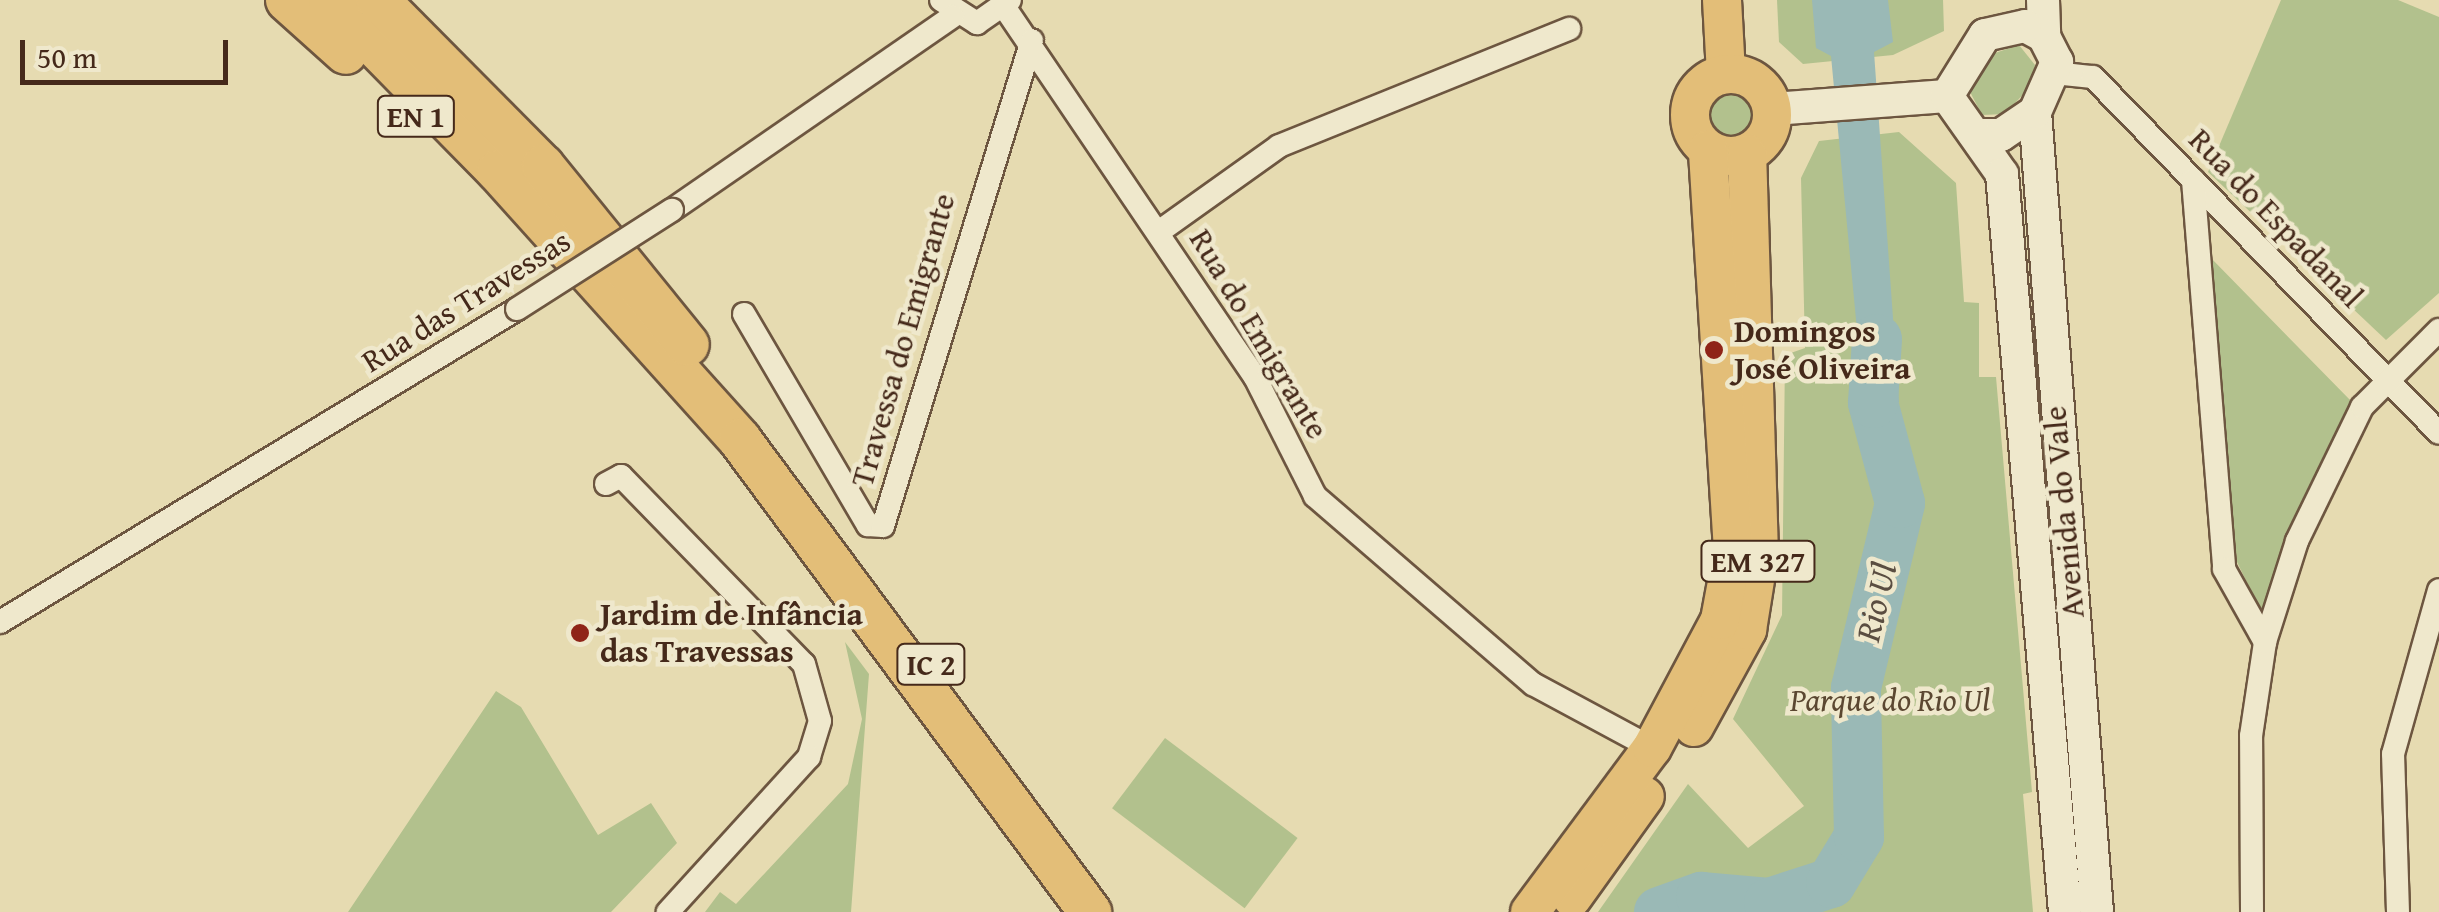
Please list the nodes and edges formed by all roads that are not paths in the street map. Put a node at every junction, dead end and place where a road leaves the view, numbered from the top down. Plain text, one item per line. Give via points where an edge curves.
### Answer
1 (286, 0) edge
2 (330, 0) edge
3 (378, 0) edge
4 (1722, 0) edge
5 (1990, 0) edge
6 (2043, 0) edge
7 (1008, 4) edge
8 (947, 8) edge
9 (1570, 29) dead end
10 (1984, 36) junction
11 (2044, 36) junction
12 (1032, 40) junction
13 (1726, 74) junction
14 (2054, 74) junction
15 (1948, 96) junction
16 (1773, 110) junction
17 (2035, 112) junction
18 (1977, 135) junction
19 (1708, 150) junction
20 (1746, 154) junction
21 (2194, 180) junction
22 (548, 230) junction
23 (1160, 231) junction
24 (744, 314) dead end
25 (2439, 330) edge
26 (2386, 378) junction
27 (2439, 433) edge
28 (606, 484) dead end
29 (2439, 590) edge
30 (0, 622) edge
31 (2265, 642) junction
32 (1652, 748) junction
33 (668, 912) edge
34 (1090, 912) edge
35 (1118, 912) edge
36 (1530, 912) edge
37 (1562, 912) edge
38 (2065, 912) edge
39 (2097, 912) edge
40 (2252, 912) edge
41 (2398, 912) edge

1 - 22 highway, EN 1
2 - 22 highway, IC 2
3 - 35 highway, IC 2 via 543,166 643,287
4 - 13 main road
5 - 10 main road
6 - 11 main road
7 - 8 street, Rua do Emigrante via 976,23
7 - 12 street, Rua do Emigrante
8 - 30 street, Rua das Travessas, bridge via 672,210
9 - 23 street via 1279,146
10 - 11 main road via 2025,26
10 - 15 main road
11 - 14 main road
12 - 23 street, Rua do Emigrante
12 - 24 street, Travessa do Emigrante via 883,526 868,525
13 - 16 main road via 1752,78
13 - 19 main road, EM 327 via 1693,98 1691,127
14 - 17 main road
14 - 21 street, Rua do Espadanal via 2093,77
15 - 16 main road
15 - 18 main road, Avenida do Vale
16 - 20 main road via 1768,136
17 - 18 main road via 2002,135
17 - 39 main road, Avenida do Vale
18 - 38 main road, Avenida do Vale via 2002,174
19 - 20 main road
19 - 32 main road, EM 327 via 1734,550 1720,620
20 - 37 main road, EM 327 via 1759,555 1747,630 1713,701
21 - 26 street, Rua do Espadanal
21 - 31 street via 2224,569
22 - 34 highway, IC 2 via 740,440
23 - 32 street, Rua do Emigrante via 1255,377 1315,496 1532,684
25 - 26 street
26 - 27 street, Rua do Espadanal
26 - 31 street via 2362,407 2297,540
28 - 33 street via 621,476 804,664 820,720 809,757
29 - 41 street via 2393,754
31 - 40 street via 2246,802
32 - 36 main road, EM 327

